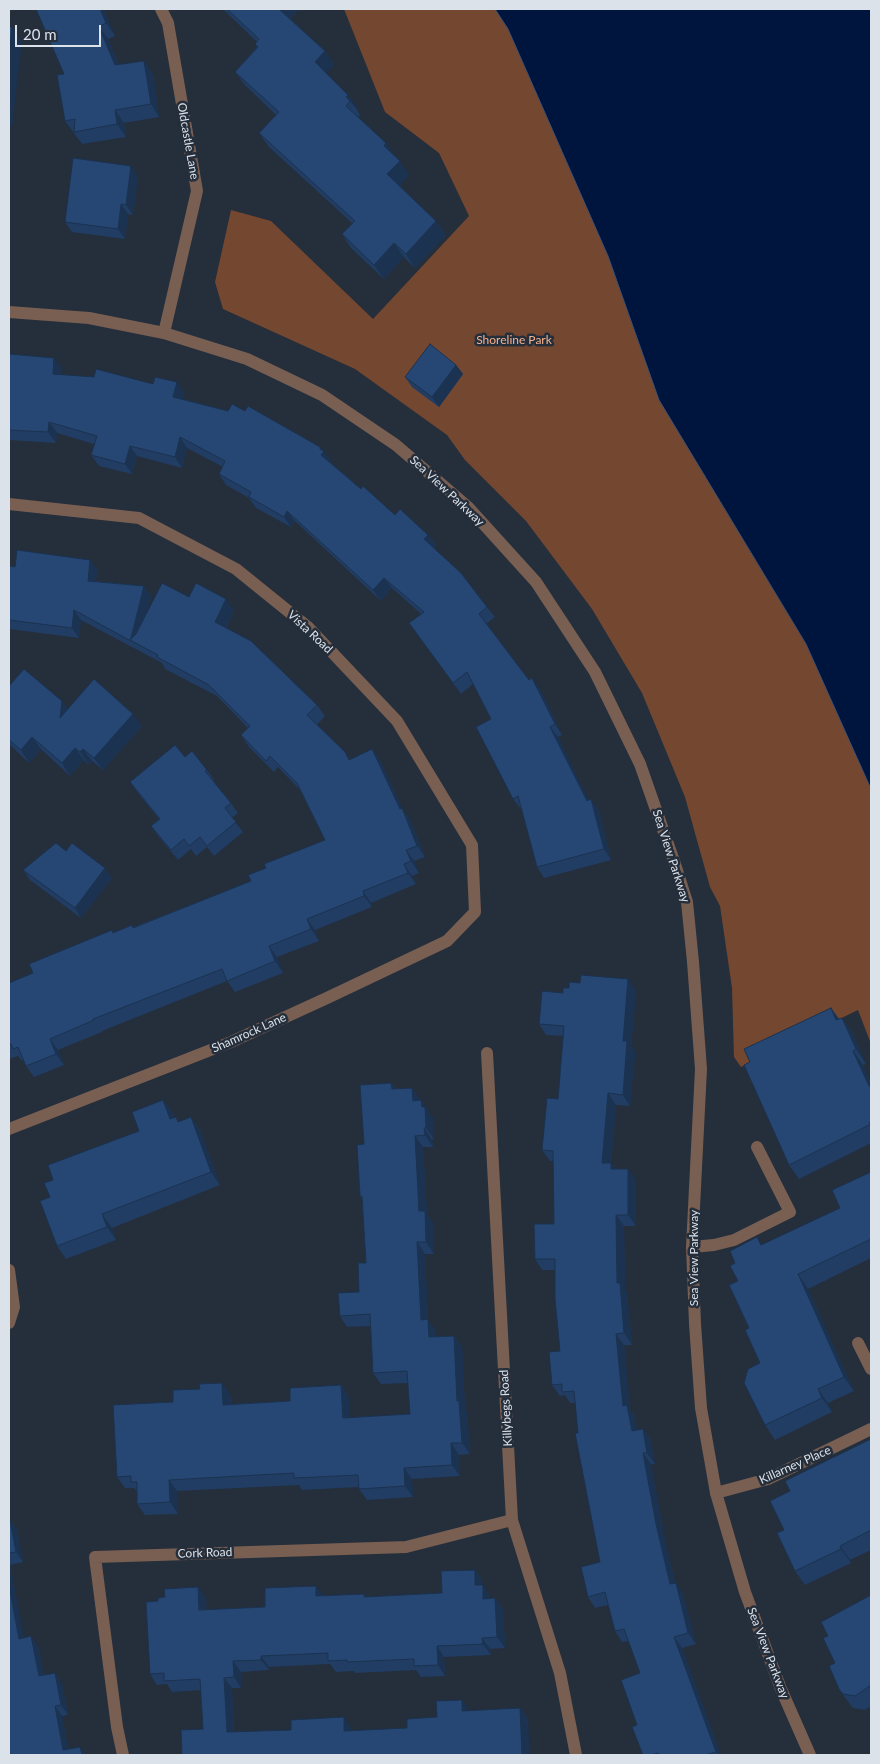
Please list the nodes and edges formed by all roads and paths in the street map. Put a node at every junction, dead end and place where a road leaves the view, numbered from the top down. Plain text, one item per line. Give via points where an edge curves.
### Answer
1 (161, 9) edge
2 (9, 312) edge
3 (164, 333) junction
4 (9, 504) edge
5 (475, 912) joint
6 (487, 1053) dead end
7 (9, 1129) edge
8 (757, 1147) dead end
9 (692, 1247) junction
10 (9, 1270) edge
11 (9, 1324) edge
12 (858, 1343) dead end
13 (871, 1369) edge
14 (871, 1429) edge
15 (716, 1493) junction
16 (512, 1520) junction
17 (123, 1755) edge
18 (576, 1755) edge
19 (810, 1755) edge

1 - 3 street, Oldcastle Lane via 168,23 197,191
2 - 3 street, Sea View Parkway via 89,318
3 - 9 street, Sea View Parkway via 247,359 322,395 396,444 468,507 536,582 596,672 640,764 687,902 701,1070
4 - 5 street, Vista Road via 139,518 236,569 310,628 397,720 472,845
5 - 7 street, Shamrock Lane via 446,941 327,998 231,1042
6 - 16 street, Killybegs Road
8 - 9 street via 790,1212 734,1240
9 - 15 street, Sea View Parkway via 701,1408
10 - 11 street via 14,1307
12 - 13 street
14 - 15 street, Killarney Place via 768,1479
15 - 19 street, Sea View Parkway via 745,1592
16 - 17 street, Cork Road via 406,1547 95,1557
16 - 18 street, Killybegs Road via 560,1673

